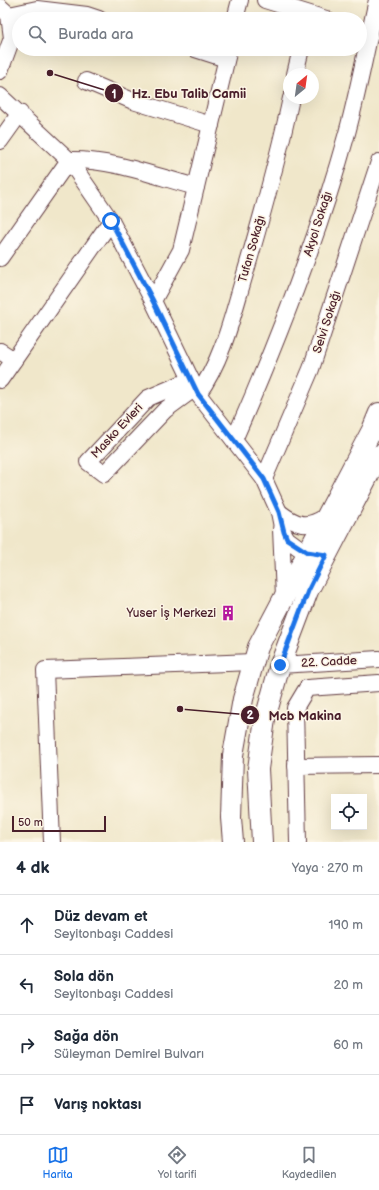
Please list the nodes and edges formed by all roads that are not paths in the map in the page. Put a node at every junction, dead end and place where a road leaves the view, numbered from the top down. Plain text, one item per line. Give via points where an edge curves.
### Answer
1 (240, 0) edge
2 (265, 0) edge
3 (377, 0) edge
4 (4, 11) edge
5 (62, 12) edge
6 (237, 12) edge
7 (296, 12) edge
8 (370, 33) edge
9 (367, 46) edge
10 (228, 56) edge
11 (299, 56) edge
12 (365, 56) edge
13 (296, 68) edge
14 (0, 71) edge
15 (86, 81) dead end
16 (0, 96) edge
17 (289, 104) edge
18 (20, 113) junction
19 (211, 125) junction
20 (0, 141) edge
21 (69, 160) junction
22 (379, 162) edge
23 (196, 187) junction
24 (111, 221) junction
25 (0, 258) edge
26 (153, 301) junction
27 (0, 351) edge
28 (14, 360) junction
29 (0, 380) edge
30 (194, 387) junction
31 (379, 412) edge
32 (234, 440) junction
33 (379, 455) edge
34 (264, 479) junction
35 (279, 512) junction
36 (325, 517) junction
37 (316, 554) junction
38 (284, 596) junction
39 (379, 659) edge
40 (253, 662) junction
41 (280, 665) junction
42 (379, 683) edge
43 (379, 765) edge
44 (296, 766) junction
45 (52, 842) edge
46 (233, 842) edge
47 (262, 842) edge
48 (298, 842) edge

1 - 6 street
2 - 7 street
3 - 8 street, Akyol Sokağı
4 - 5 street via 37,9
4 - 14 street via 12,38
8 - 9 street, Akyol Sokağı
10 - 19 street
11 - 13 street
12 - 32 street, Akyol Sokağı via 347,132 315,235 269,361
15 - 19 street via 133,101
16 - 18 street
17 - 30 street, Tufan Sokağı via 254,244 231,320 213,371
18 - 20 street
18 - 21 street
19 - 23 street
21 - 23 street via 88,160 127,168
21 - 24 street
21 - 25 street
22 - 34 street, Selvi Sokağı via 311,369
23 - 26 street via 181,250
24 - 26 street
24 - 28 street
26 - 30 street
27 - 28 street
28 - 29 street
30 - 30 street, Masko Evleri via 148,398 88,462 104,474 165,410
30 - 32 street
31 - 36 main road via 372,430
32 - 34 street
33 - 37 main road
34 - 35 street
35 - 36 street via 295,523 302,524 316,523
35 - 37 street via 287,539
35 - 38 street
36 - 37 main road
37 - 38 main road
37 - 41 main road via 308,591
38 - 40 main road
39 - 41 street, 22. Cadde
40 - 45 street via 45,670
40 - 46 main road via 243,698 233,755
41 - 47 main road via 265,719 258,769
42 - 44 street via 307,688 295,708
43 - 44 street
44 - 48 street

